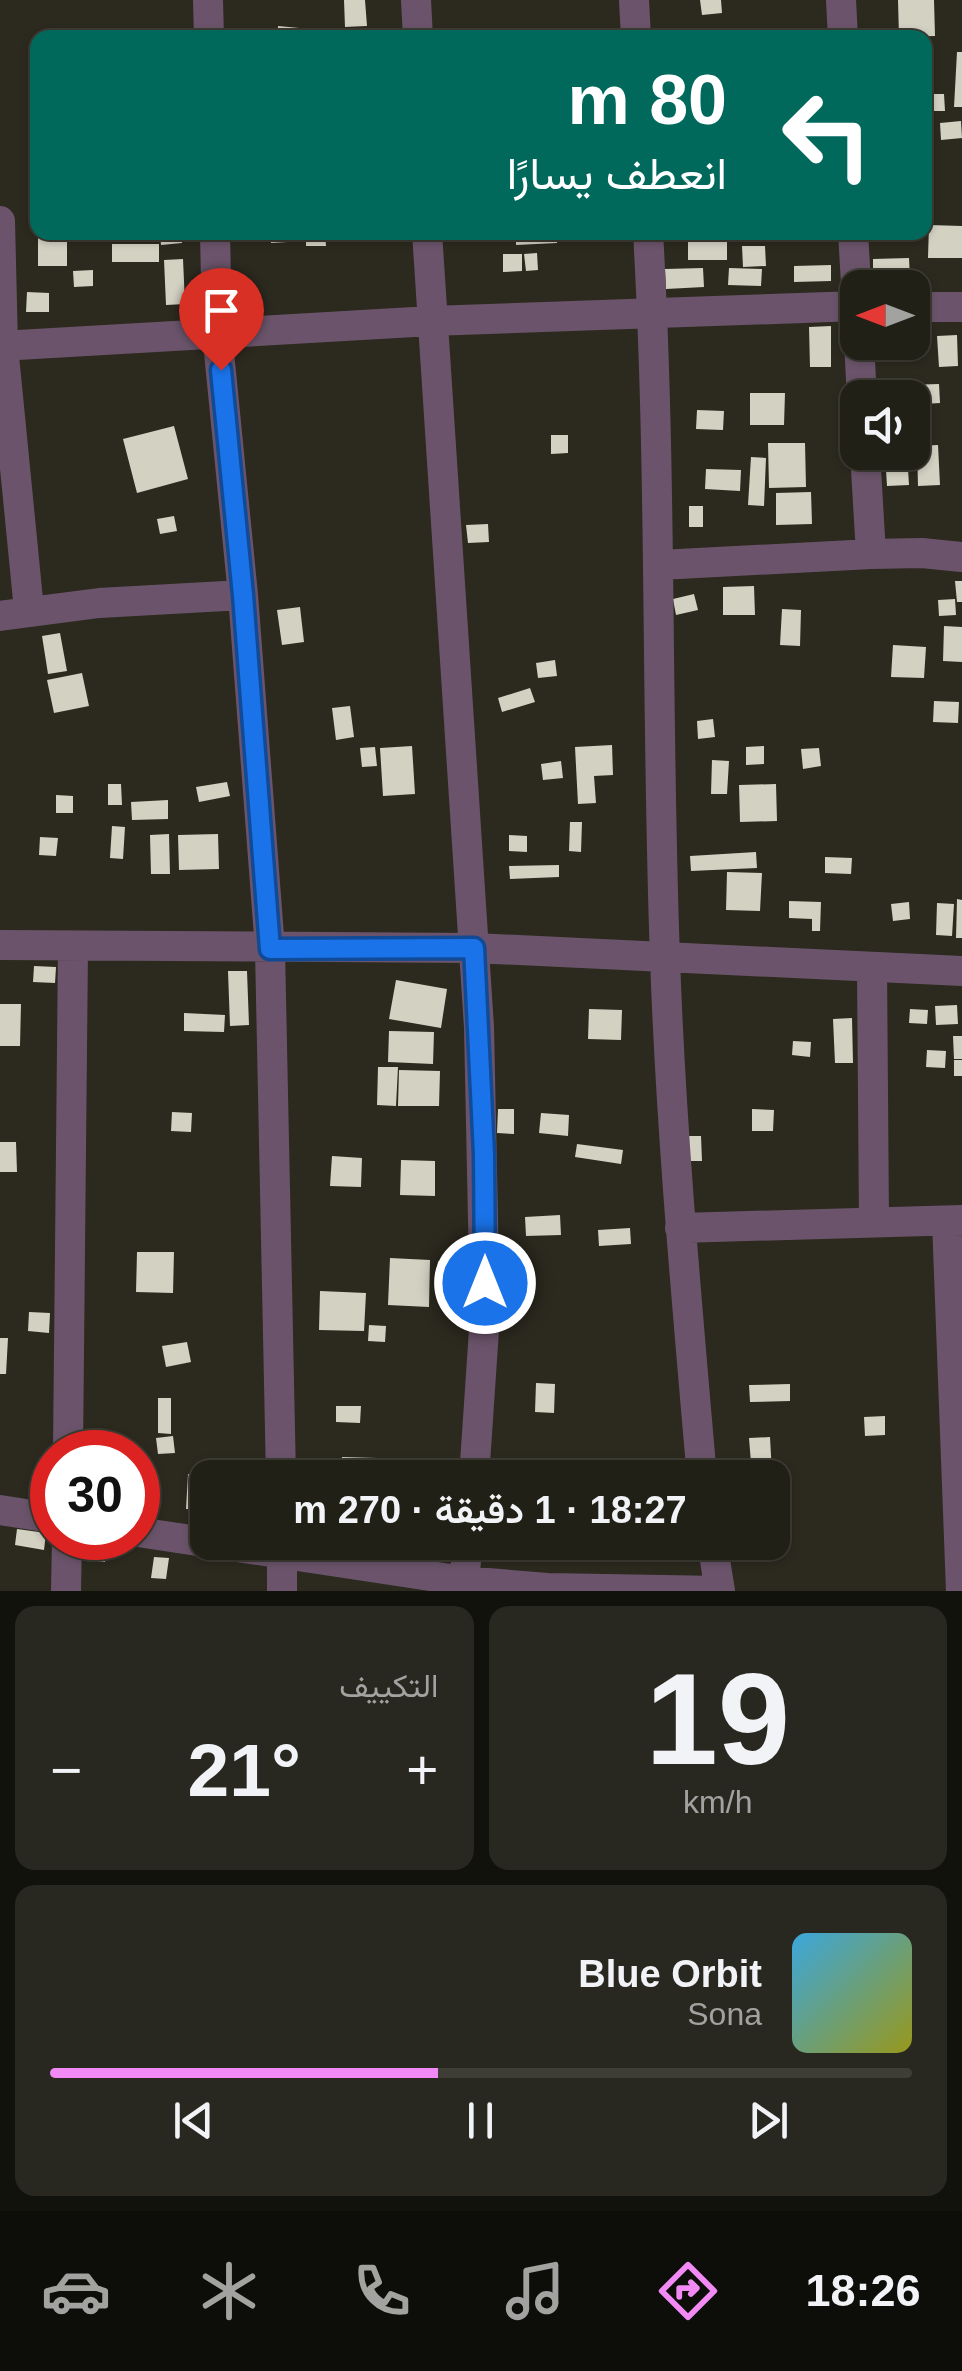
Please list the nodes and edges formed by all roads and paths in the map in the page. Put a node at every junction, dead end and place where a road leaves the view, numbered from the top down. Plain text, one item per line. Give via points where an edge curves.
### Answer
1 (208, 0) edge
2 (416, 0) edge
3 (634, 0) edge
4 (842, 0) edge
5 (209, 30) edge
6 (418, 30) edge
7 (636, 30) edge
8 (843, 30) edge
9 (0, 221) edge
10 (214, 240) edge
11 (427, 240) edge
12 (648, 240) edge
13 (853, 240) edge
14 (855, 270) edge
15 (840, 307) edge
16 (930, 307) edge
17 (962, 307) edge
18 (653, 313) junction
19 (431, 321) junction
20 (218, 332) junction
21 (2, 346) edge
22 (866, 470) edge
23 (871, 554) junction
24 (962, 558) edge
25 (660, 565) junction
26 (243, 595) junction
27 (15, 613) edge
28 (0, 945) edge
29 (73, 947) junction
30 (474, 948) junction
31 (270, 949) junction
32 (665, 957) junction
33 (872, 967) junction
34 (962, 971) edge
35 (954, 1221) edge
36 (874, 1222) junction
37 (680, 1228) junction
38 (68, 1430) edge
39 (280, 1460) edge
40 (475, 1460) edge
41 (700, 1460) edge
42 (0, 1510) edge
43 (30, 1515) edge
44 (160, 1535) edge
45 (190, 1538) edge
46 (67, 1560) edge
47 (282, 1560) edge
48 (345, 1560) edge
49 (466, 1560) edge
50 (715, 1560) edge
51 (464, 1581) junction
52 (547, 1590) edge
53 (66, 1591) edge
54 (282, 1591) edge
55 (720, 1591) edge
56 (961, 1591) edge

1 - 5 street
2 - 6 street
3 - 7 street
4 - 8 street
9 - 21 street
10 - 20 street
11 - 19 street
12 - 18 street
13 - 14 street
15 - 18 street
16 - 17 street
18 - 19 street
18 - 25 street
19 - 20 street
19 - 30 street
20 - 21 street
20 - 26 street
21 - 27 street
22 - 23 street
23 - 24 street
23 - 25 street
25 - 32 street
26 - 27 street
26 - 31 street
28 - 29 street
29 - 31 street
29 - 38 street
30 - 31 street
30 - 32 street
30 - 40 street via 486,1315
31 - 39 street
32 - 33 street
32 - 37 street
33 - 34 street
33 - 36 street
35 - 36 street
35 - 56 street
36 - 37 street
37 - 41 street
42 - 43 street
44 - 45 street
46 - 53 street
47 - 54 street
48 - 51 street
49 - 51 street
50 - 55 street
51 - 52 street
52 - 55 street

